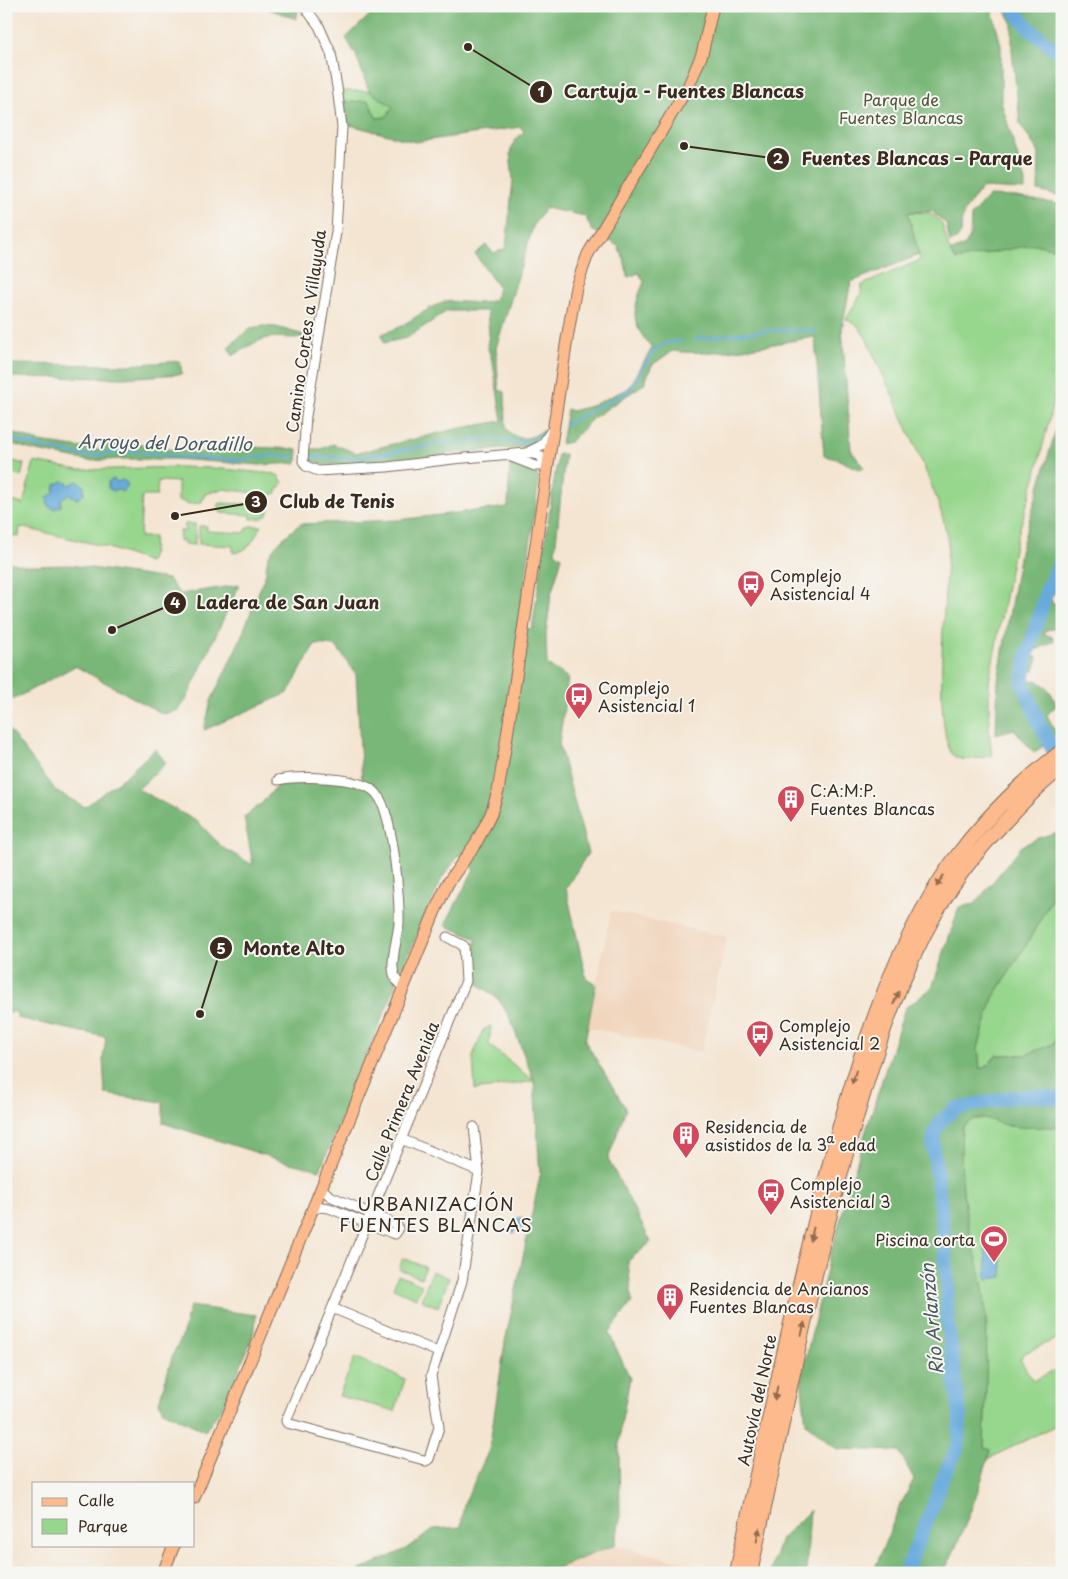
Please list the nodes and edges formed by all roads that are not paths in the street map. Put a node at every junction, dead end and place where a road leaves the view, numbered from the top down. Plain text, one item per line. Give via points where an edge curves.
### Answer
1 (304, 6) edge
2 (713, 6) edge
3 (553, 426) junction
4 (526, 453) junction
5 (506, 455) junction
6 (547, 464) junction
7 (535, 466) junction
8 (546, 480) junction
9 (1062, 744) edge
10 (1062, 751) edge
11 (1062, 768) edge
12 (1062, 777) edge
13 (278, 780) dead end
14 (1016, 800) junction
15 (447, 937) dead end
16 (404, 987) junction
17 (474, 1127) dead end
18 (401, 1139) junction
19 (479, 1171) junction
20 (321, 1188) junction
21 (313, 1209) junction
22 (371, 1214) junction
23 (367, 1224) junction
24 (332, 1308) junction
25 (438, 1352) junction
26 (195, 1496) edge
27 (174, 1546) edge
28 (737, 1569) edge
29 (163, 1573) edge
30 (750, 1573) edge

1 - 5 street, Camino Cortes a Villayuda via 319,26 331,53 342,127 334,246 306,416 303,461 318,471
2 - 3 main road via 702,54 690,85 595,241 579,275
3 - 4 street, Camino Cortes a Villayuda via 542,445
3 - 6 main road
4 - 5 street, Camino Cortes a Villayuda
4 - 6 street via 539,456
5 - 7 street, Camino Cortes a Villayuda
6 - 7 street
6 - 8 main road
7 - 8 street
8 - 16 main road via 506,749 494,808 476,843 448,883
9 - 14 highway
10 - 14 highway, Autovía del Norte
11 - 14 highway, Autovía del Norte
12 - 14 highway
13 - 16 street via 300,777 353,782 364,784 379,797 389,828 400,907 392,966 398,984
14 -> 28 highway, Autovía del Norte via 975,826 969,842 938,884 910,935 875,1016 854,1074 813,1230
30 -> 14 highway, Autovía del Norte via 832,1202 891,1010 933,918
15 - 18 street, Calle Primera Avenida via 464,946 466,981
16 - 20 main road
17 - 19 street
18 - 19 street
18 - 22 street, Calle Primera Avenida
19 - 25 street via 462,1280
20 - 21 main road
20 - 22 street via 330,1196
21 - 23 street via 329,1208
21 - 26 main road
22 - 23 street, Calle Primera Avenida
22 - 23 street via 397,1225 398,1230 395,1234
23 - 24 street, Calle Primera Avenida
24 - 25 street
24 - 25 street, Calle Primera Avenida via 286,1422 426,1461 430,1459 439,1427 431,1376
27 - 29 main road

